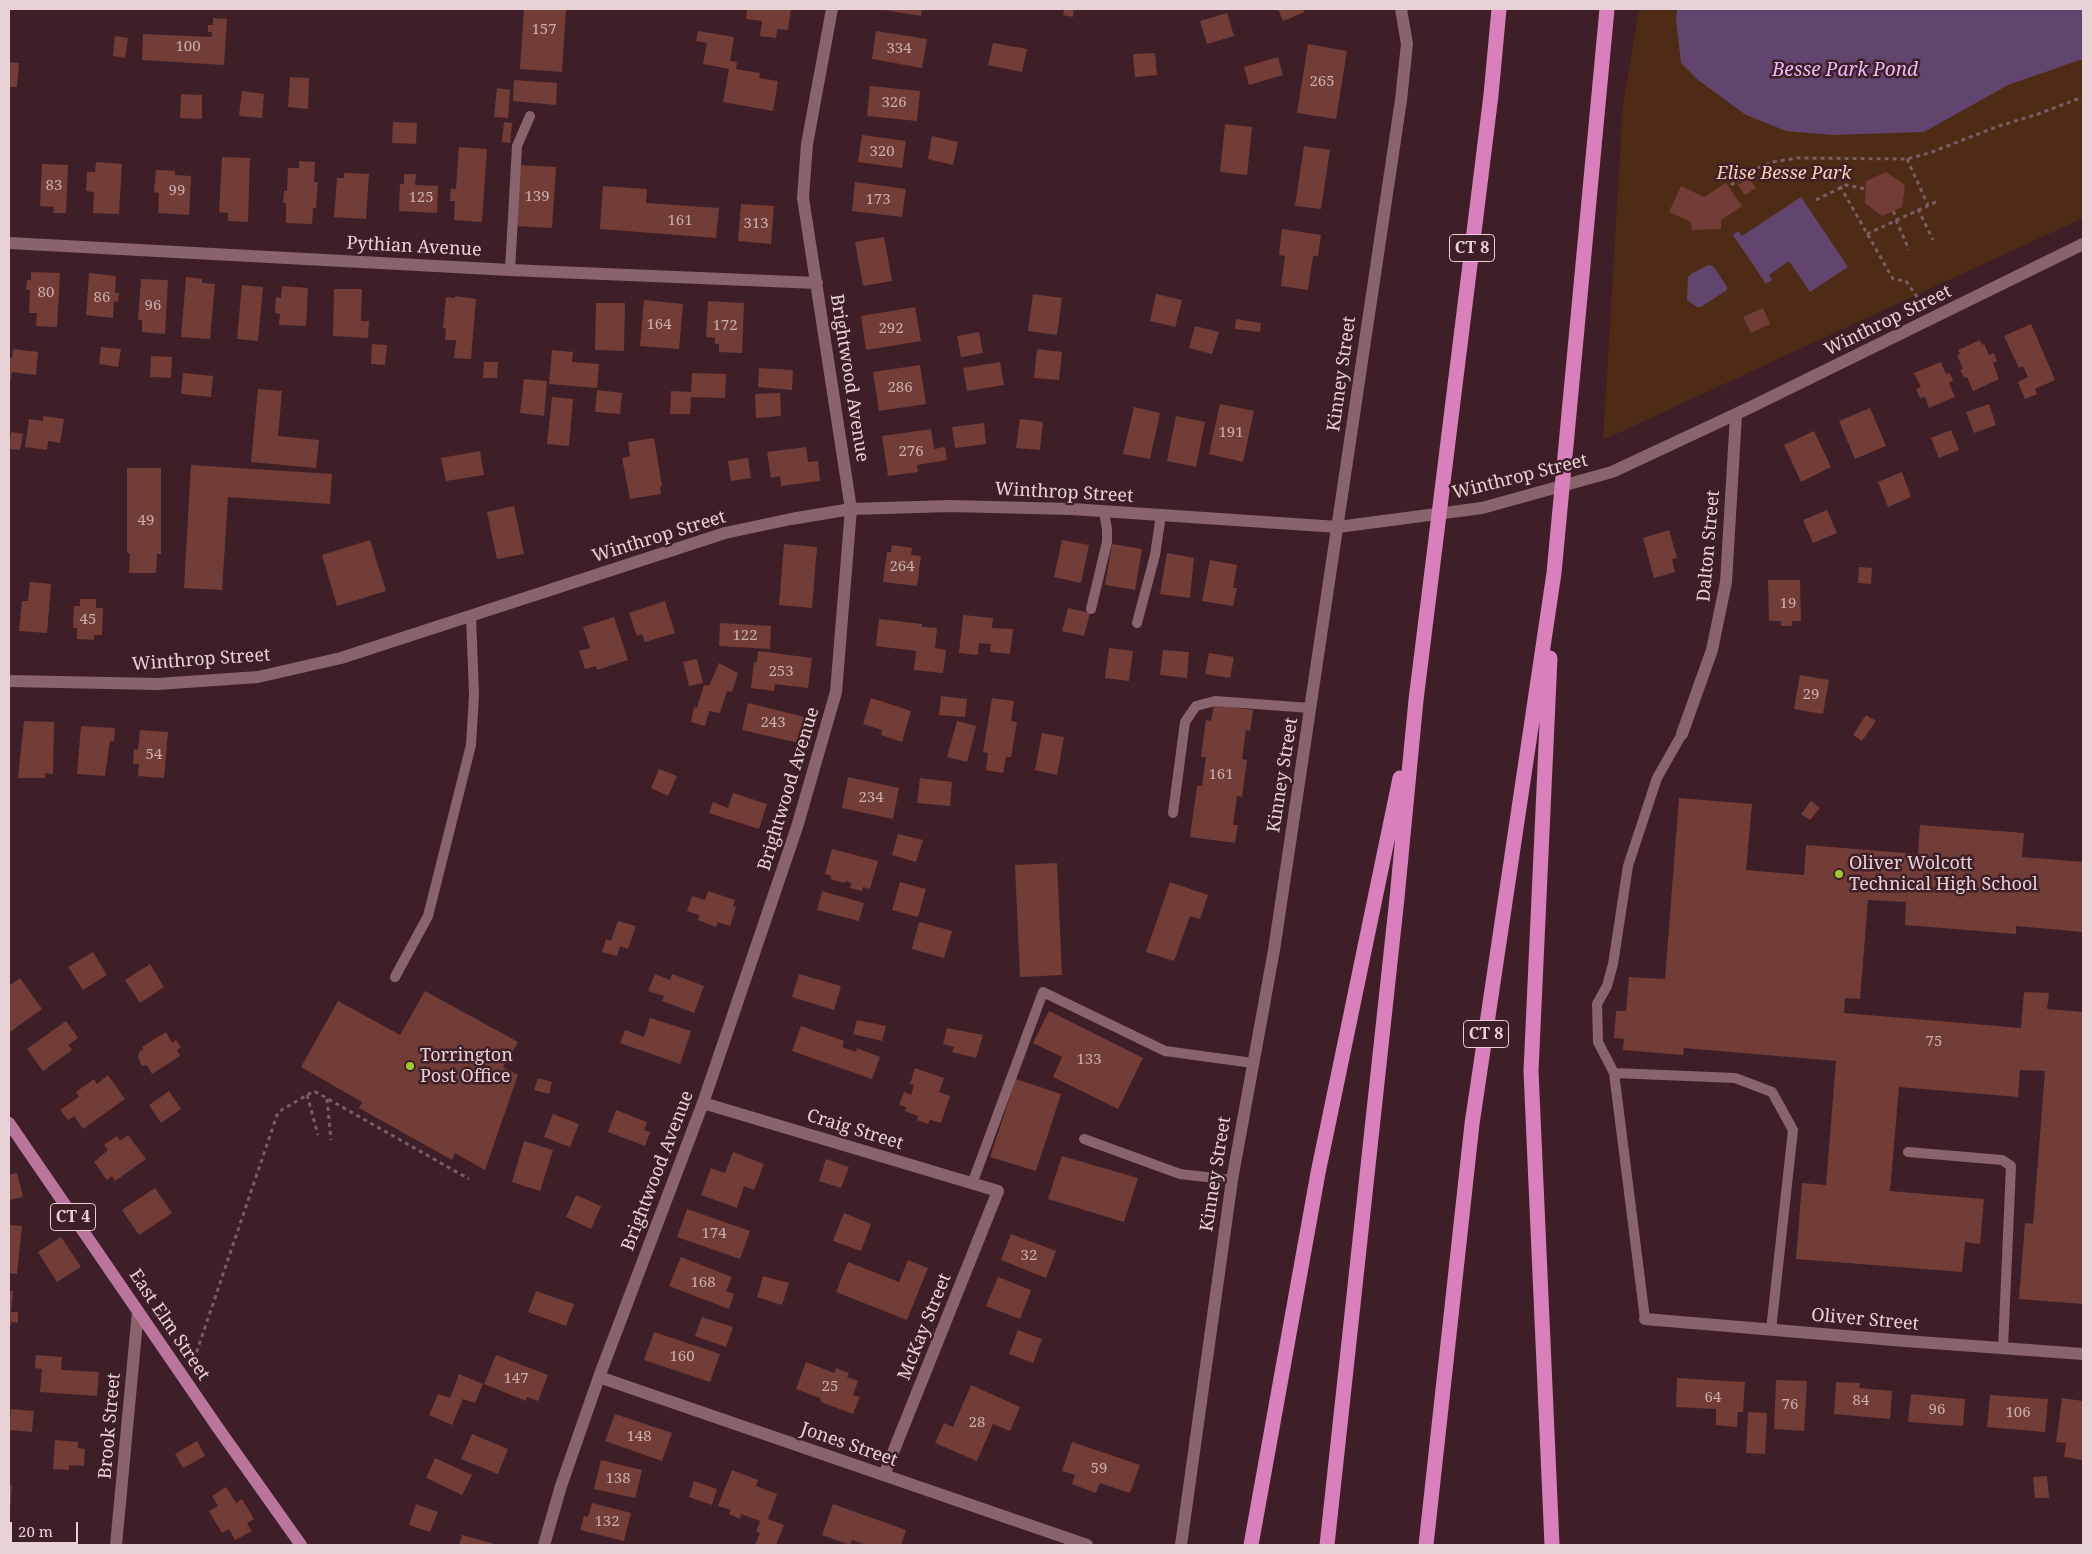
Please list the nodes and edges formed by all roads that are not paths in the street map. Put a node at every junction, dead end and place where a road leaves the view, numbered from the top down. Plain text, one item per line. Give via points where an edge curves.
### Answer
1 (832, 9) edge
2 (1401, 9) edge
3 (1499, 9) edge
4 (1607, 9) edge
5 (530, 116) dead end
6 (9, 242) edge
7 (2083, 244) edge
8 (510, 270) junction
9 (817, 283) junction
10 (1736, 414) junction
11 (851, 509) junction
12 (1104, 512) junction
13 (1161, 515) junction
14 (1338, 527) junction
15 (1554, 573) junction
16 (1091, 609) dead end
17 (471, 616) junction
18 (1137, 623) dead end
19 (9, 681) edge
20 (1416, 700) junction
21 (1310, 708) junction
22 (1682, 734) joint
23 (1173, 813) dead end
24 (395, 978) dead end
25 (1253, 1063) junction
26 (1614, 1073) junction
27 (703, 1103) junction
28 (9, 1124) edge
29 (1084, 1139) dead end
30 (1908, 1152) dead end
31 (1232, 1180) junction
32 (972, 1184) junction
33 (998, 1191) joint
34 (138, 1311) junction
35 (1645, 1319) joint
36 (1771, 1330) junction
37 (2003, 1348) junction
38 (2083, 1354) edge
39 (599, 1377) junction
40 (884, 1475) junction
41 (116, 1545) edge
42 (301, 1545) edge
43 (544, 1545) edge
44 (1087, 1545) edge
45 (1180, 1545) edge
46 (1251, 1545) edge
47 (1326, 1545) edge
48 (1426, 1545) edge
49 (1552, 1545) edge

1 - 9 street, Brightwood Avenue via 807,144 804,198
2 - 14 street, Kinney Street via 1407,44
3 - 20 highway, CT 8
4 - 15 highway, CT 8
5 - 8 lane via 517,146
6 - 8 street, Pythian Avenue
7 - 10 street, Winthrop Street
8 - 9 street, Pythian Avenue
9 - 11 street, Brightwood Avenue
10 - 14 street, Winthrop Street via 1612,472 1482,508
10 - 22 street, Dalton Street via 1726,582 1712,650
11 - 12 street, Winthrop Street via 950,506
11 - 17 street, Winthrop Street via 725,533
11 - 27 street, Brightwood Avenue via 836,692 797,827
12 - 13 street, Winthrop Street
12 - 16 lane via 1107,542
13 - 14 street, Winthrop Street
13 - 18 lane via 1155,556
14 - 21 street, Kinney Street
15 - 48 highway, CT 8 via 1472,1124
15 - 49 highway via 1531,1071
17 - 19 street, Winthrop Street via 341,658 258,677 158,684
17 - 24 lane via 474,695 471,745 428,916
20 - 46 highway via 1318,1173
20 - 47 highway, CT 8
21 - 23 lane via 1216,701 1196,706 1185,722
21 - 25 street, Kinney Street via 1274,950
22 - 26 lane via 1657,778 1631,858 1613,964 1607,986 1597,1004 1598,1042
25 - 31 street, Kinney Street
25 - 32 lane via 1165,1050 1043,992
26 - 35 lane
26 - 36 lane via 1735,1078 1772,1092 1793,1130
27 - 32 street, Craig Street
27 - 39 street, Brightwood Avenue
28 - 34 main road, East Elm Street / CT 4
29 - 31 lane via 1180,1174
30 - 37 lane via 2002,1160 2011,1166
31 - 45 street, Kinney Street
32 - 33 street, Craig Street
33 - 40 street, McKay Street
34 - 41 street, Brook Street
34 - 42 main road, East Elm Street / CT 4
35 - 36 street, Oliver Street
36 - 37 street, Oliver Street
37 - 38 street, Oliver Street
39 - 40 street, Jones Street
39 - 43 street, Brightwood Avenue
40 - 44 street, Jones Street

